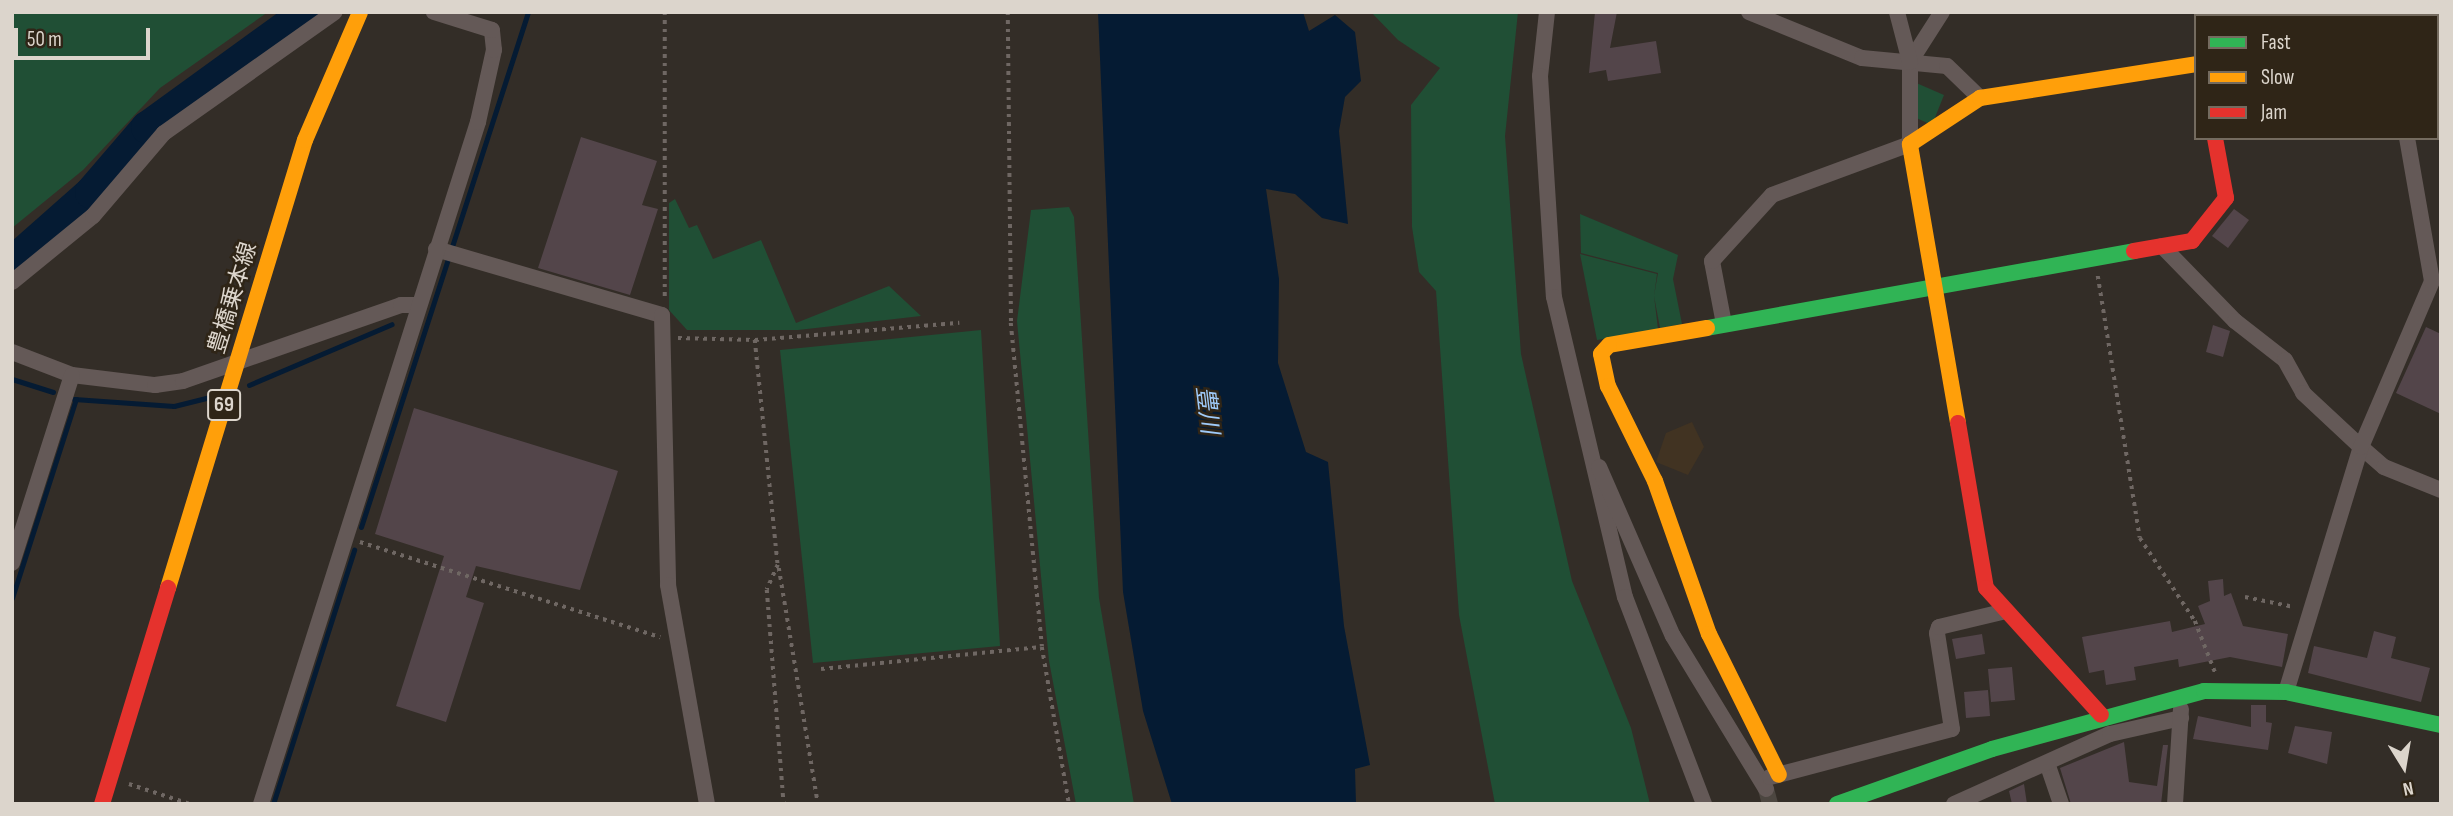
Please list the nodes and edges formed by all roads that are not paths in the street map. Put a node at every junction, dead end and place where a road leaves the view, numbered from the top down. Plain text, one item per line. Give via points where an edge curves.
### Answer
1 (335, 12) edge
2 (360, 12) edge
3 (434, 12) edge
4 (1547, 12) edge
5 (1749, 12) edge
6 (1897, 12) edge
7 (1942, 12) edge
8 (1910, 62) junction
9 (2194, 64) edge
10 (1980, 98) junction
11 (2215, 140) edge
12 (2407, 140) edge
13 (1910, 144) junction
14 (2162, 246) junction
15 (439, 249) junction
16 (12, 282) edge
17 (1934, 287) junction
18 (418, 305) junction
19 (1724, 324) junction
20 (12, 352) edge
21 (237, 361) junction
22 (72, 375) junction
23 (2361, 447) junction
24 (1594, 459) junction
25 (2441, 490) edge
26 (12, 563) edge
27 (2006, 611) junction
28 (2286, 692) junction
29 (2180, 694) junction
30 (2101, 715) junction
31 (2181, 718) junction
32 (2441, 725) edge
33 (2047, 762) junction
34 (1769, 781) junction
35 (102, 804) edge
36 (261, 804) edge
37 (707, 804) edge
38 (1704, 804) edge
39 (1837, 804) edge
40 (1954, 804) edge
41 (2061, 804) edge
42 (2175, 804) edge

1 - 16 street via 164,133 93,216
2 - 21 street, 豊橋乗本線 / 69 via 305,140
3 - 15 street via 496,36 478,122
4 - 24 street via 1540,76 1554,297
5 - 8 street via 1862,58
6 - 8 street
7 - 8 street
8 - 10 street via 1954,70
8 - 13 street
9 - 10 street
10 - 13 street
11 - 14 street via 2222,207 2192,242
12 - 23 street via 2432,281
13 - 17 street
13 - 19 street via 1772,195 1712,261
14 - 17 street
14 - 23 street via 2235,321 2285,360 2303,393
15 - 18 street
15 - 37 street via 662,315 673,635
17 - 19 street
17 - 27 street via 1982,575
18 - 21 street via 401,305
18 - 36 street
19 - 34 street via 1608,345 1601,354 1608,386 1655,481 1709,634
20 - 22 street
21 - 22 street via 155,385
21 - 35 street, 豊橋乗本線 / 69
22 - 26 street
23 - 25 street via 2384,467
23 - 28 street
24 - 34 street via 1673,636
24 - 38 street via 1625,597
27 - 30 street
27 - 34 street via 1939,627 1952,729
28 - 29 street
28 - 32 street
29 - 30 street
29 - 31 street
30 - 39 street
31 - 33 street via 2110,734
31 - 42 street
33 - 40 street
33 - 41 street

